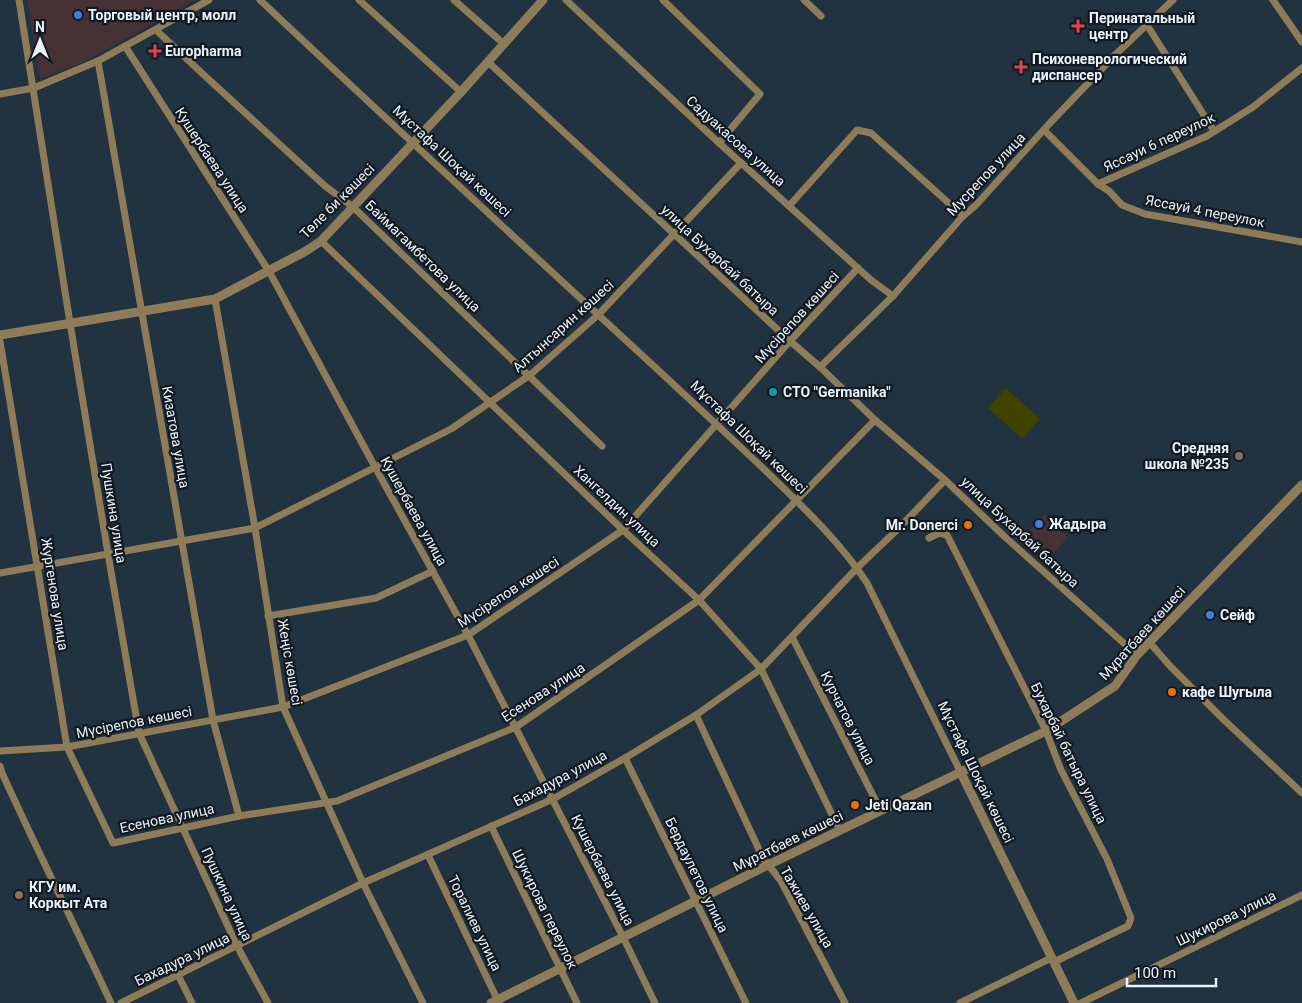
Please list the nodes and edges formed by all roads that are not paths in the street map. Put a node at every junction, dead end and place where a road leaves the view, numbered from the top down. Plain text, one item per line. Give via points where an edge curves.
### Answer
1 (19, 0) edge
2 (209, 0) edge
3 (260, 0) edge
4 (359, 0) edge
5 (454, 0) edge
6 (543, 0) edge
7 (566, 0) edge
8 (663, 0) edge
9 (804, 0) edge
10 (1173, 0) edge
11 (1273, 0) edge
12 (821, 16) dead end
13 (1147, 25) junction
14 (156, 30) junction
15 (1302, 42) edge
16 (504, 44) junction
17 (125, 46) junction
18 (98, 61) junction
19 (488, 62) junction
20 (1302, 68) edge
21 (34, 88) junction
22 (461, 92) junction
23 (0, 94) edge
24 (1044, 130) junction
25 (1214, 131) junction
26 (719, 143) junction
27 (412, 144) junction
28 (741, 163) junction
29 (1098, 184) junction
30 (789, 206) junction
31 (353, 207) junction
32 (963, 216) junction
33 (674, 234) junction
34 (321, 241) junction
35 (1302, 242) edge
36 (858, 268) junction
37 (269, 272) junction
38 (893, 296) junction
39 (215, 299) junction
40 (142, 311) junction
41 (598, 314) junction
42 (70, 323) junction
43 (0, 334) edge
44 (0, 340) edge
45 (790, 341) junction
46 (820, 367) junction
47 (530, 376) junction
48 (490, 402) junction
49 (875, 420) junction
50 (717, 424) junction
51 (602, 446) dead end
52 (375, 467) junction
53 (945, 480) junction
54 (1302, 485) edge
55 (796, 500) junction
56 (254, 528) junction
57 (623, 530) junction
58 (929, 538) dead end
59 (182, 541) junction
60 (108, 554) junction
61 (38, 566) junction
62 (858, 568) junction
63 (433, 571) junction
64 (0, 573) edge
65 (700, 600) junction
66 (268, 616) junction
67 (468, 635) junction
68 (792, 637) junction
69 (1150, 643) junction
70 (1138, 655) junction
71 (761, 669) junction
72 (283, 707) junction
73 (696, 715) junction
74 (213, 720) junction
75 (516, 727) junction
76 (1046, 731) junction
77 (139, 734) junction
78 (67, 747) junction
79 (0, 751) edge
80 (625, 758) junction
81 (0, 766) edge
82 (961, 773) junction
83 (1302, 793) edge
84 (553, 799) junction
85 (326, 802) junction
86 (881, 811) junction
87 (239, 816) junction
88 (491, 826) junction
89 (182, 828) junction
90 (840, 832) junction
91 (113, 842) joint
92 (428, 854) junction
93 (768, 865) junction
94 (363, 883) junction
95 (1302, 894) edge
96 (696, 901) junction
97 (623, 937) junction
98 (236, 946) junction
99 (1053, 960) junction
100 (560, 968) junction
101 (178, 975) junction
102 (496, 1002) edge
103 (112, 1003) edge
104 (121, 1003) edge
105 (192, 1003) edge
106 (268, 1003) edge
107 (423, 1003) edge
108 (577, 1003) edge
109 (655, 1003) edge
110 (746, 1003) edge
111 (845, 1003) edge
112 (960, 1003) edge
113 (1074, 1003) edge
114 (1081, 1003) edge

1 - 21 street, Пушкина улица
2 - 14 street
3 - 27 street, Мұстафа Шоқай көшесі
4 - 22 street
5 - 16 street
6 - 16 street, Төле би көшесі
7 - 26 street, Садуакасова улица
8 - 26 street via 760,94
9 - 12 street
10 - 13 street, Мусрепов улица
11 - 15 street
13 - 24 street, Мусрепов улица
13 - 25 street
14 - 17 street
14 - 31 street, Баймагамбетова улица via 325,186
16 - 19 street, Төле би көшесі
17 - 18 street
17 - 37 street, Кушербаева улица
18 - 21 street
18 - 40 street, Кизатова улица
19 - 22 street, Төле би көшесі
19 - 33 street, улица Бухарбай батыра
20 - 25 street, Яссауи 6 переулок via 1253,107
21 - 23 street
21 - 42 street, Пушкина улица
22 - 27 street, Төле би көшесі
24 - 29 street, Яссауй 4 переулок
24 - 32 street, Мусрепов улица via 976,206
25 - 29 street, Яссауи 6 переулок
26 - 28 street, Садуакасова улица
27 - 31 street, Төле би көшесі
27 - 41 street, Мұстафа Шоқай көшесі
28 - 30 street, Садуакасова улица
28 - 33 street, Алтынсарин көшесі
29 - 35 street, Яссауй 4 переулок via 1122,205 1145,214
30 - 32 street via 857,130 871,133
30 - 36 street, Садуакасова улица
31 - 34 street, Төле би көшесі
31 - 47 street, Баймагамбетова улица
32 - 38 street, Мусрепов улица
33 - 41 street, Алтынсарин көшесі
33 - 45 street, улица Бухарбай батыра
34 - 37 street, Төле би көшесі
34 - 48 street, Хангелдин улица
36 - 38 street, Садуакасова улица
36 - 45 street, Мүсірепов көшесі
37 - 39 street, Төле би көшесі
37 - 52 street, Кушербаева улица
38 - 46 street, Мусрепов улица
39 - 40 street, Төле би көшесі
39 - 56 street, Жеңіс көшесі
40 - 42 street, Төле би көшесі
40 - 59 street, Кизатова улица
41 - 47 street, Алтынсарин көшесі
41 - 50 street, Мұстафа Шоқай көшесі
42 - 43 street, Төле би көшесі
42 - 60 street, Пушкина улица
44 - 61 street, Жургенова улица
45 - 46 street, улица Бухарбай батыра
45 - 50 street, Мүсірепов көшесі
46 - 49 street, улица Бухарбай батыра
47 - 48 street, Алтынсарин көшесі
47 - 51 street, Баймагамбетова улица
48 - 52 street, Алтынсарин көшесі via 451,429
48 - 57 street, Хангелдин улица
49 - 53 street, улица Бухарбай батыра
49 - 55 street, Есенова улица
50 - 55 street, Мұстафа Шоқай көшесі
50 - 57 street, Мүсірепов көшесі
52 - 56 street, Алтынсарин көшесі
52 - 63 street, Кушербаева улица
53 - 62 street, Бахадура улица
53 - 70 street, улица Бухарбай батыра
54 - 69 street, Мұратбаев көшесі
55 - 62 street, Мұстафа Шоқай көшесі
55 - 65 street, Есенова улица
56 - 59 street, Алтынсарин көшесі
56 - 66 street, Жеңіс көшесі
57 - 65 street, Хангелдин улица
57 - 67 street, Мүсірепов көшесі
58 - 76 street, Бухарбай батыра улица via 939,533 946,535
59 - 60 street, Алтынсарин көшесі
59 - 74 street, Кизатова улица
60 - 61 street, Алтынсарин көшесі
60 - 77 street, Пушкина улица
61 - 64 street, Алтынсарин көшесі
61 - 78 street, Жургенова улица
62 - 68 street, Бахадура улица
62 - 82 street, Мұстафа Шоқай көшесі
63 - 66 street via 376,598
63 - 67 street, Кушербаева улица
65 - 71 street, Хангелдин улица
65 - 75 street, Есенова улица
66 - 72 street, Жеңіс көшесі
67 - 72 street, Мүсірепов көшесі
67 - 75 street, Кушербаева улица
68 - 71 street, Бахадура улица
68 - 86 street, Курчатов улица
69 - 70 street, Мұратбаев көшесі
69 - 83 street via 1224,720
70 - 76 street, Мұратбаев көшесі via 1115,686
71 - 73 street, Бахадура улица
71 - 90 street, Хангелдин улица
72 - 74 street, Мүсірепов көшесі
72 - 85 street, Жеңіс көшесі
73 - 80 street, Бахадура улица
73 - 93 street, Тажиев улица
74 - 77 street, Мүсірепов көшесі
74 - 87 street, Кизатова улица
75 - 84 street, Кушербаева улица
75 - 85 street, Есенова улица via 336,801
76 - 82 street, Мұратбаев көшесі
76 - 99 street, Бухарбай батыра улица via 1061,770 1107,859 1131,918 1128,926
77 - 78 street, Мүсірепов көшесі
77 - 89 street, Пушкина улица
78 - 79 street, Мүсірепов көшесі
78 - 91 street, Жургенова улица
80 - 84 street, Бахадура улица
80 - 96 street, Бердаулетов улица
81 - 103 street via 36,849
82 - 86 street, Мұратбаев көшесі
82 - 99 street, Мұстафа Шоқай көшесі
84 - 88 street, Бахадура улица
84 - 97 street, Кушербаева улица
85 - 87 street, Есенова улица
85 - 94 street, Жеңіс көшесі
86 - 90 street, Мұратбаев көшесі
87 - 89 street, Есенова улица
88 - 92 street, Бахадура улица
88 - 100 street, Шукирова переулок
89 - 91 street, Есенова улица
89 - 98 street, Пушкина улица
90 - 93 street, Мұратбаев көшесі
92 - 94 street, Бахадура улица
92 - 102 street, Торалиев улица
93 - 96 street, Мұратбаев көшесі
93 - 111 street, Тажиев улица via 781,881
94 - 98 street, Бахадура улица
94 - 107 street, Жеңіс көшесі
95 - 114 street, Шукирова улица
96 - 97 street, Мұратбаев көшесі
96 - 110 street, Бердаулетов улица
97 - 100 street, Мұратбаев көшесі
97 - 109 street, Кушербаева улица
98 - 101 street, Бахадура улица
98 - 106 street, Пушкина улица
99 - 112 street, Бухарбай батыра улица
99 - 113 street, Мұстафа Шоқай көшесі
100 - 102 street, Мұратбаев көшесі
100 - 108 street, Шукирова переулок
101 - 104 street, Бахадура улица
101 - 105 street

